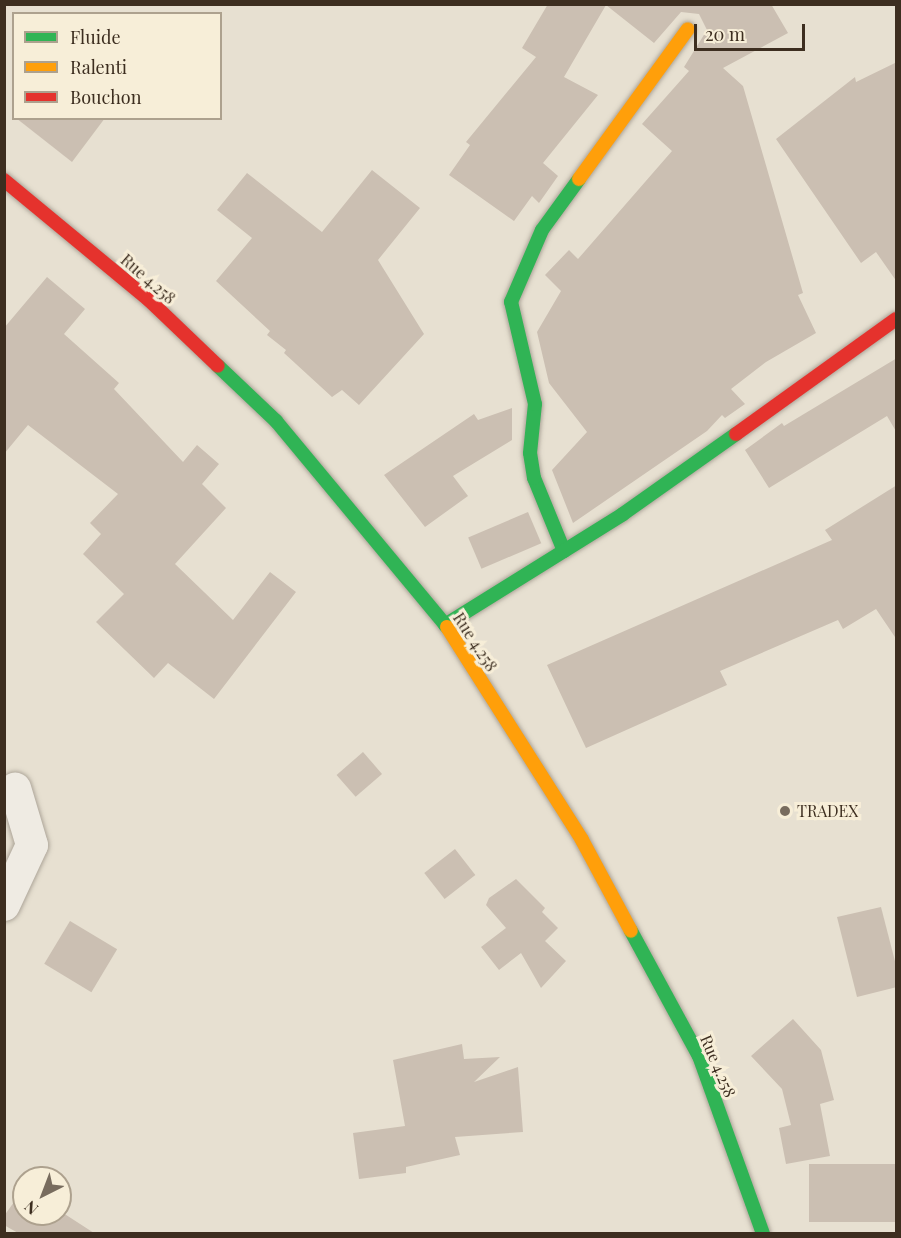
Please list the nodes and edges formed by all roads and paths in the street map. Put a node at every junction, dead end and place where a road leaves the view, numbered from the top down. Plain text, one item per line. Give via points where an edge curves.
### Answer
1 (688, 29) dead end
2 (4, 180) edge
3 (897, 319) edge
4 (564, 551) junction
5 (445, 625) junction
6 (15, 788) dead end
7 (4, 905) edge
8 (763, 1233) edge

1 - 4 main road via 542,230 511,302 535,404 530,453 534,478
2 - 5 main road, Rue 4.258 via 149,300 276,421
3 - 4 main road via 623,514
4 - 5 main road
5 - 8 main road, Rue 4.258 via 582,840 699,1056
6 - 7 street via 32,845

